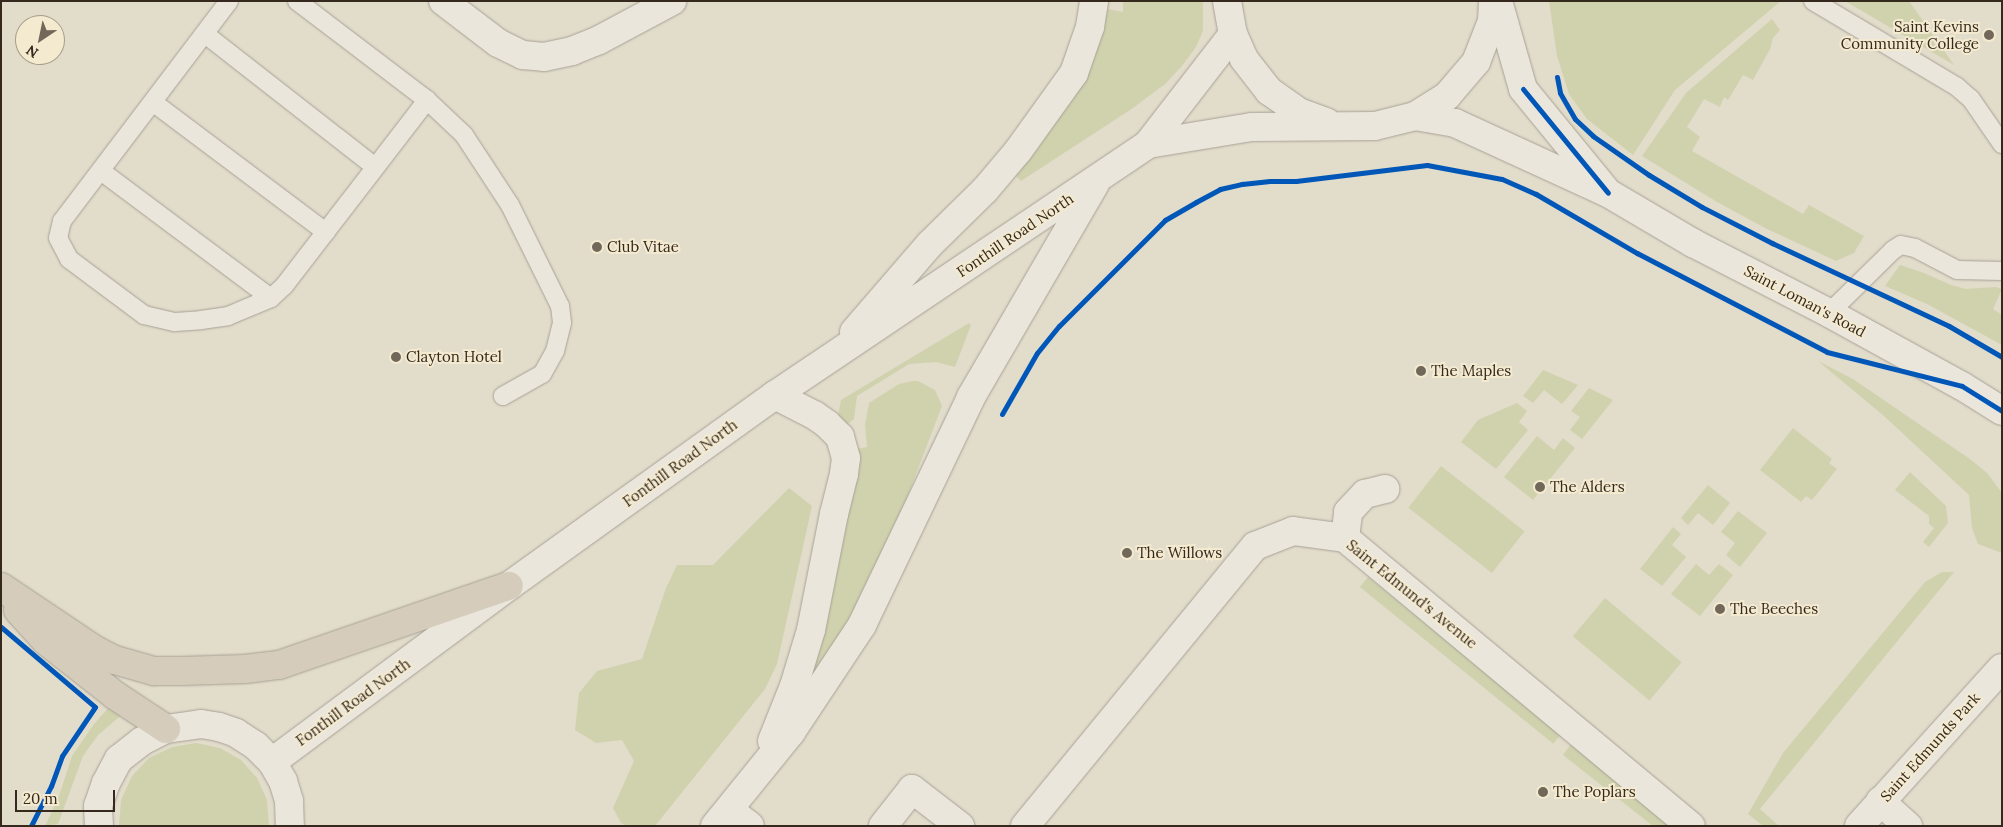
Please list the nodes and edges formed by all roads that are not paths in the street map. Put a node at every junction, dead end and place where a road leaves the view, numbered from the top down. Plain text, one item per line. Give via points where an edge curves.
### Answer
1 (229, 1) edge
2 (297, 1) edge
3 (443, 1) edge
4 (672, 1) edge
5 (1094, 1) edge
6 (1493, 1) edge
7 (1498, 1) edge
8 (1813, 1) edge
9 (1228, 12) edge
10 (205, 34) junction
11 (427, 100) junction
12 (154, 103) junction
13 (1415, 116) junction
14 (1349, 127) junction
15 (1148, 144) junction
16 (2002, 144) edge
17 (375, 166) junction
18 (101, 171) junction
19 (1098, 179) junction
20 (1608, 193) junction
21 (326, 232) junction
22 (2002, 271) edge
23 (271, 298) junction
24 (1829, 313) junction
25 (830, 359) junction
26 (775, 395) junction
27 (503, 396) dead end
28 (2002, 411) edge
29 (1385, 489) dead end
30 (1345, 538) junction
31 (1, 586) edge
32 (509, 586) junction
33 (1, 593) edge
34 (2002, 668) edge
35 (166, 729) junction
36 (272, 762) junction
37 (761, 770) junction
38 (1880, 801) junction
39 (731, 820) edge
40 (97, 825) edge
41 (290, 826) edge
42 (883, 826) edge
43 (960, 826) edge
44 (1025, 826) edge
45 (1691, 826) edge
46 (1859, 826) edge
47 (1908, 826) edge

1 - 10 lane
2 - 11 lane
3 - 4 main road via 498,43 523,55 544,56 572,51 599,40
5 - 25 main road via 1090,27 1074,72 1018,151 985,190 930,244
6 - 13 main road, Fonthill Road North via 1492,21 1476,62 1447,96
7 - 20 main road, Saint Loman's Road via 1522,89
8 - 16 lane via 1957,87 1971,99
9 - 14 main road, Fonthill Road North via 1244,60 1269,91 1301,113
9 - 15 main road, Fonthill Road North
10 - 12 lane
10 - 17 lane
11 - 17 lane
11 - 27 lane via 464,135 505,197 560,306 562,323 558,342 542,374
12 - 18 lane
12 - 21 lane
13 - 14 main road, Fonthill Road North via 1375,126
13 - 20 main road, Saint Loman's Road via 1455,123
14 - 15 main road, Fonthill Road North via 1252,126
15 - 19 main road, Fonthill Road North
17 - 21 lane
18 - 23 lane
18 - 23 lane via 62,222 58,238 62,251 80,269 144,315 160,320 176,322 228,316
19 - 25 main road, Fonthill Road North
19 - 37 main road, Fonthill Road North via 970,397 862,625 792,732
20 - 24 main road, Saint Loman's Road via 1693,243
21 - 23 lane
22 - 24 lane via 1957,270 1915,248 1901,245
24 - 28 main road, Saint Loman's Road
25 - 26 main road, Fonthill Road North
26 - 32 main road, Fonthill Road North
26 - 37 main road via 828,424 840,438 846,458 810,630 794,686
29 - 30 main road via 1365,494 1348,512
30 - 44 main road, Saint Edmund's Avenue via 1293,531 1255,546
30 - 45 main road, Saint Edmund's Avenue
31 - 32 highway via 95,650 115,660 154,671 279,665
32 - 36 main road, Fonthill Road North
33 - 35 highway via 46,642 116,696
34 - 38 main road, Saint Edmunds Park
35 - 36 main road via 201,724 219,727 256,746
35 - 40 main road via 142,741 119,759 98,806
36 - 41 main road via 289,801
37 - 39 main road, Fonthill Road North
38 - 46 main road, Saint Edmunds Park
38 - 47 main road
42 - 43 main road via 912,789

